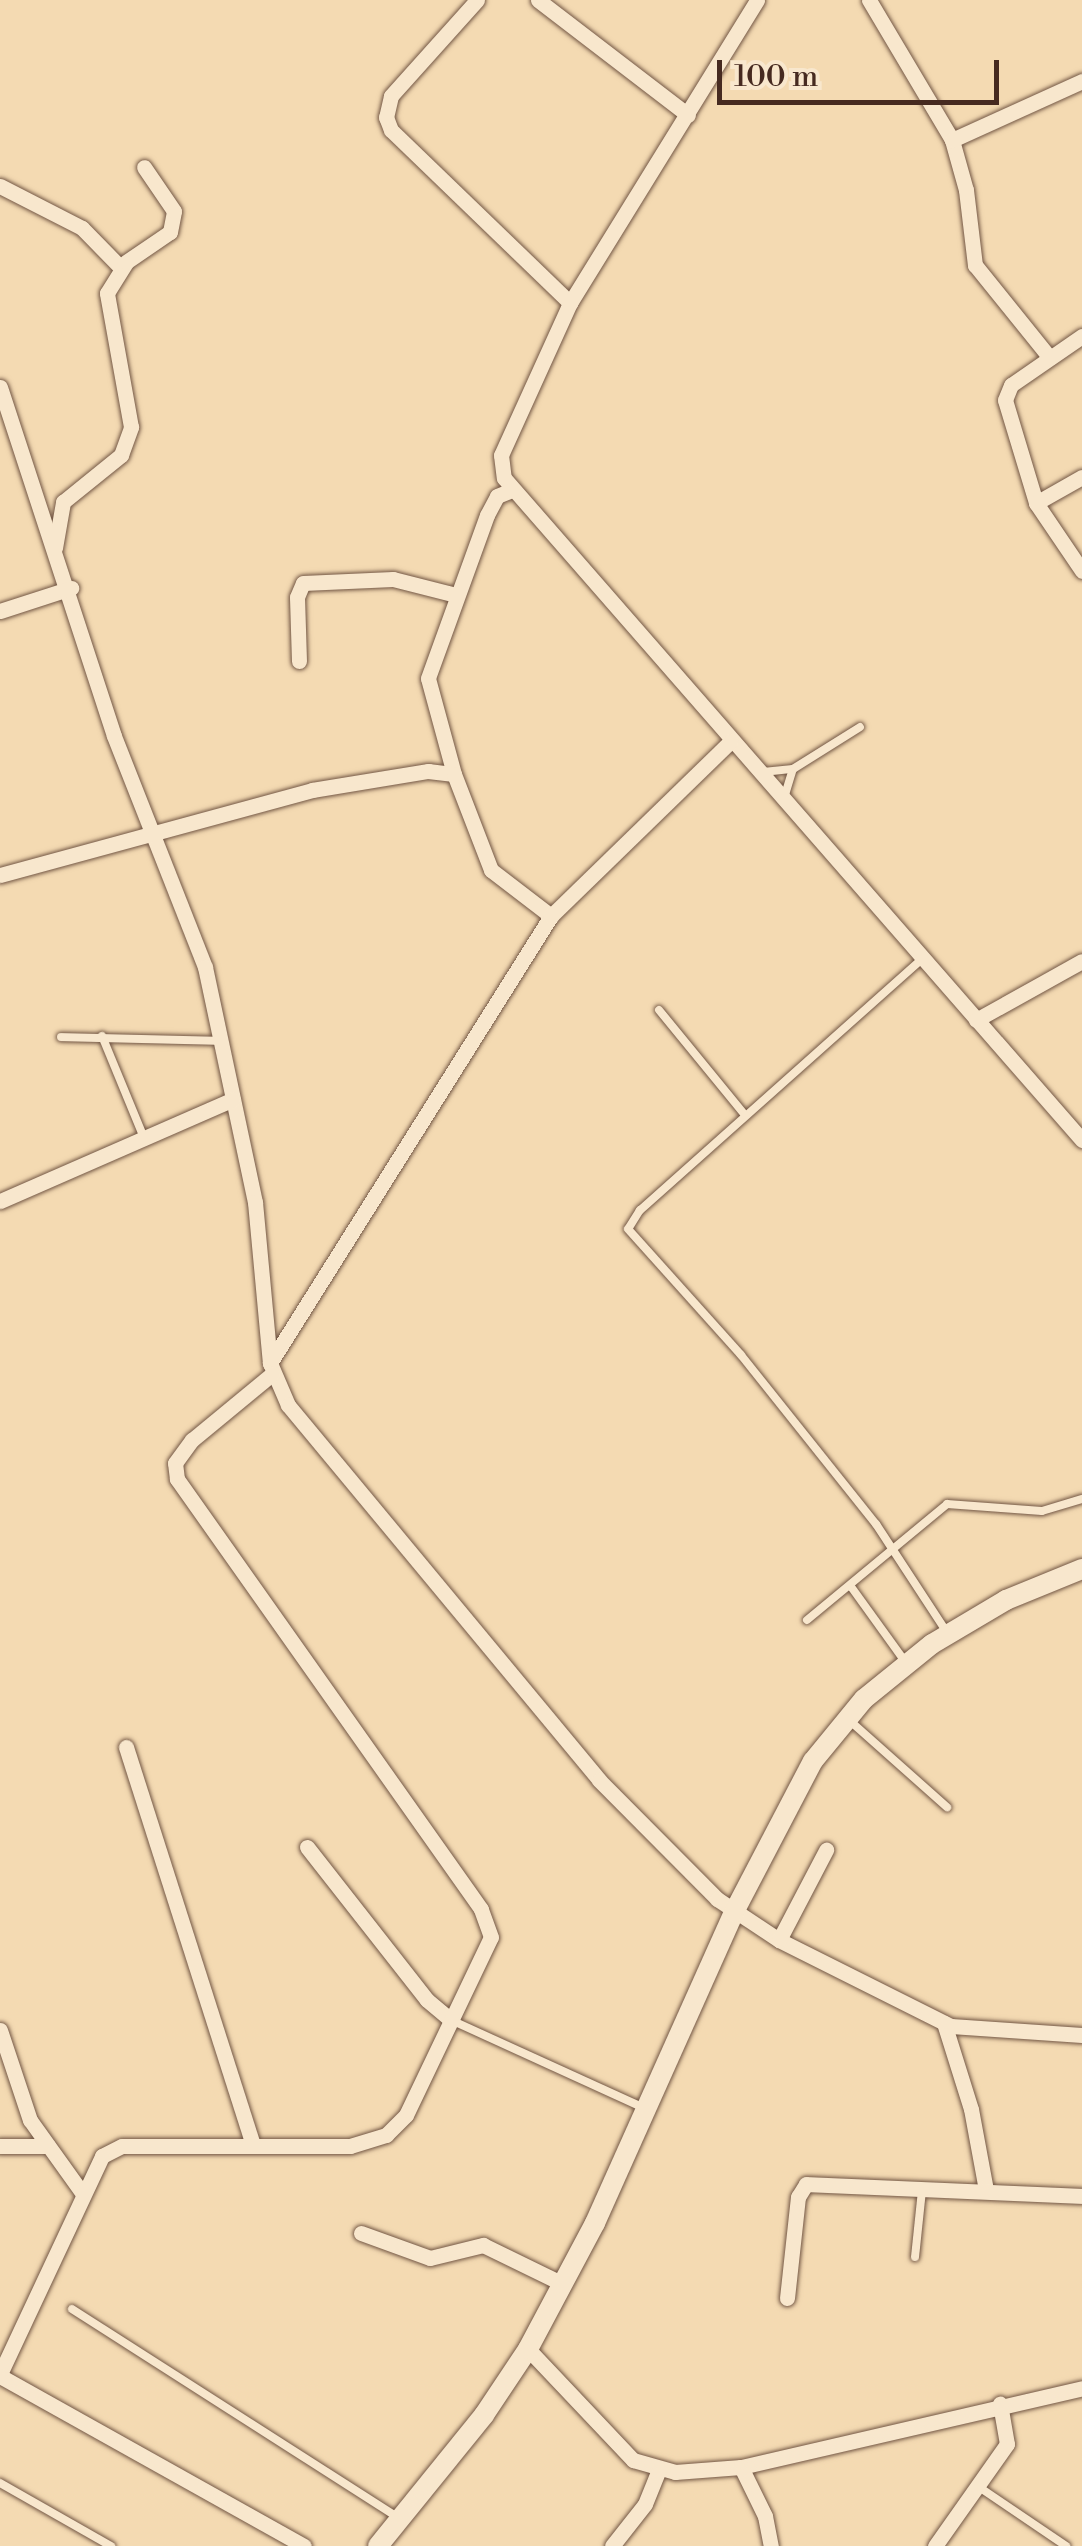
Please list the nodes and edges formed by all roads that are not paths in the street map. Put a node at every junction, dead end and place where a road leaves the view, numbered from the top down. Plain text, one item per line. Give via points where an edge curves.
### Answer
1 (477, 0) edge
2 (538, 0) edge
3 (757, 0) edge
4 (869, 0) edge
5 (1082, 81) edge
6 (688, 115) junction
7 (952, 140) junction
8 (144, 167) dead end
9 (0, 186) edge
10 (121, 268) junction
11 (570, 303) junction
12 (1082, 336) edge
13 (1050, 358) junction
14 (0, 386) edge
15 (1082, 477) edge
16 (512, 490) junction
17 (1036, 503) junction
18 (55, 548) junction
19 (1082, 571) edge
20 (71, 588) junction
21 (456, 595) junction
22 (0, 610) edge
23 (299, 661) dead end
24 (860, 727) dead end
25 (730, 742) junction
26 (794, 770) junction
27 (757, 772) junction
28 (454, 774) junction
29 (783, 802) junction
30 (153, 835) junction
31 (0, 875) edge
32 (551, 916) junction
33 (922, 958) junction
34 (1082, 961) edge
35 (659, 1010) dead end
36 (976, 1020) junction
37 (61, 1036) dead end
38 (102, 1036) junction
39 (222, 1041) junction
40 (233, 1099) junction
41 (745, 1115) junction
42 (144, 1138) junction
43 (1082, 1140) edge
44 (0, 1200) edge
45 (271, 1369) junction
46 (1082, 1498) edge
47 (894, 1554) junction
48 (1082, 1569) edge
49 (852, 1588) junction
50 (807, 1620) dead end
51 (948, 1634) junction
52 (906, 1663) junction
53 (847, 1718) junction
54 (126, 1747) dead end
55 (947, 1807) dead end
56 (307, 1847) dead end
57 (826, 1850) dead end
58 (734, 1912) junction
59 (779, 1940) junction
60 (450, 2019) junction
61 (944, 2023) junction
62 (0, 2030) edge
63 (1082, 2035) edge
64 (642, 2107) junction
65 (253, 2145) junction
66 (0, 2146) edge
67 (48, 2146) junction
68 (922, 2186) junction
69 (986, 2190) junction
70 (82, 2194) junction
71 (1082, 2196) edge
72 (361, 2233) dead end
73 (915, 2256) dead end
74 (564, 2284) junction
75 (787, 2298) dead end
76 (72, 2309) dead end
77 (528, 2349) junction
78 (0, 2375) edge
79 (1082, 2388) edge
80 (1000, 2404) junction
81 (741, 2467) junction
82 (659, 2470) junction
83 (0, 2483) edge
84 (976, 2485) junction
85 (401, 2520) junction
86 (105, 2544) edge
87 (304, 2546) edge
88 (378, 2546) edge
89 (612, 2546) edge
90 (771, 2546) edge
91 (935, 2546) edge
92 (1066, 2546) edge

1 - 11 street via 390,96 386,122
2 - 6 street
3 - 6 street
4 - 7 street
5 - 7 street
6 - 11 street
7 - 13 street via 975,265
8 - 10 street via 172,202 174,222
9 - 10 street via 82,228
10 - 18 street via 107,301 131,428 121,455 64,502
11 - 16 street via 501,455
12 - 13 street
13 - 17 street via 1011,385 1005,400
14 - 18 street
15 - 17 street
16 - 21 street via 494,501
16 - 25 street
17 - 19 street
18 - 20 street
20 - 22 street
20 - 30 street via 114,736
21 - 23 street via 394,580 303,583 297,597
21 - 28 street via 428,678
24 - 26 lane
25 - 27 street
25 - 32 street
26 - 27 lane
26 - 29 lane
27 - 29 street
28 - 30 street via 428,771 312,790
28 - 32 street via 497,878
29 - 33 street
30 - 31 street
30 - 39 street via 200,948
32 - 45 street
33 - 36 street
33 - 41 lane
34 - 36 street
35 - 41 lane
36 - 43 street
37 - 38 lane
38 - 39 lane
38 - 42 lane
39 - 40 street
40 - 42 street
40 - 45 street via 255,1202
41 - 47 lane via 640,1210 628,1229 741,1354
42 - 44 street
45 - 58 street via 288,1405 599,1780
45 - 60 street via 192,1440 174,1470 490,1924 488,1946
46 - 47 lane via 1042,1511 946,1504
47 - 49 lane
47 - 51 lane
48 - 51 street via 1006,1600
49 - 50 lane
49 - 52 lane
51 - 52 street
52 - 53 street
53 - 55 lane
53 - 58 street via 813,1761
54 - 65 street
56 - 60 street via 427,2000
57 - 59 street
58 - 59 street
58 - 64 street
59 - 61 street
60 - 64 lane
60 - 65 street via 406,2115 386,2134 350,2146
61 - 63 street via 982,2033
61 - 69 street via 971,2108
62 - 67 street via 30,2120
64 - 74 street
65 - 70 street via 122,2146 102,2156
66 - 67 street
67 - 70 street
68 - 69 street
68 - 73 lane
68 - 75 street via 806,2184 798,2197
69 - 71 street
70 - 78 street
72 - 74 street via 430,2258 483,2245
74 - 77 street
76 - 85 lane
77 - 82 street via 621,2451
77 - 85 street
78 - 87 street
79 - 80 street
80 - 81 street
80 - 84 street via 1010,2438
81 - 82 street
81 - 90 street via 765,2516
82 - 89 street via 646,2504
83 - 86 lane
84 - 91 street
84 - 92 lane
85 - 88 street

